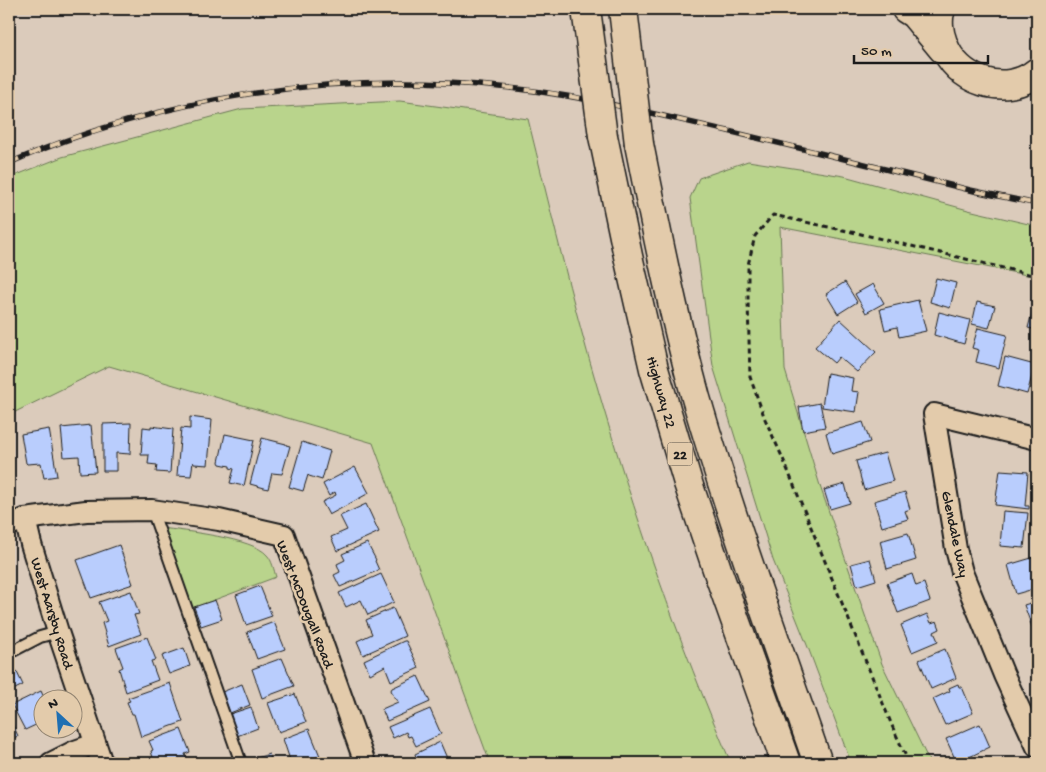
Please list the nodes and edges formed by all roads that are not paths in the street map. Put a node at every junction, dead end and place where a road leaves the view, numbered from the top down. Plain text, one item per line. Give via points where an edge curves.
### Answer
1 (586, 9) edge
2 (623, 9) edge
3 (906, 9) edge
4 (941, 9) edge
5 (946, 53) junction
6 (1035, 76) edge
7 (1037, 439) edge
8 (152, 510) junction
9 (17, 522) edge
10 (58, 632) junction
11 (9, 653) edge
12 (95, 744) junction
13 (1037, 746) edge
14 (51, 763) edge
15 (102, 763) edge
16 (240, 763) edge
17 (365, 763) edge
18 (786, 763) edge
19 (818, 763) edge

1 - 18 main road, Highway 22 / 22, bridge via 603,136 654,369 688,483
2 - 19 main road, Highway 22 / 22, bridge via 639,144 669,292 696,398
3 - 5 main road via 914,14
4 - 5 main road via 939,33
5 - 6 main road via 966,74 993,85 1013,84
7 - 13 street, Glendale Way via 934,414 962,572
8 - 9 street, West McDougall Road via 86,511
8 - 16 lane
8 - 17 street, West McDougall Road via 219,520 284,535
9 - 10 street, West Aarsby Road via 31,544
10 - 11 lane
10 - 12 street, West Aarsby Road
12 - 14 street
12 - 15 street, West Aarsby Road

